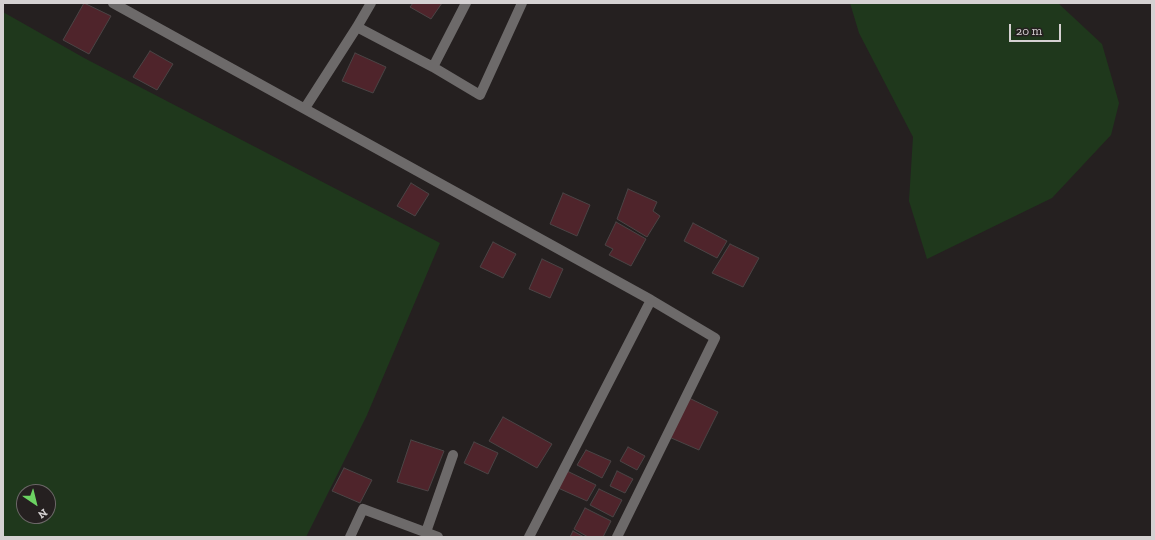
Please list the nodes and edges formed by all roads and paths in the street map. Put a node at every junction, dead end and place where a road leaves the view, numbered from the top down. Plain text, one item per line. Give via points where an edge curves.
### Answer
1 (113, 3) edge
2 (371, 3) edge
3 (466, 3) edge
4 (522, 3) edge
5 (357, 27) junction
6 (433, 67) junction
7 (305, 108) junction
8 (651, 300) junction
9 (453, 455) dead end
10 (431, 535) edge
11 (350, 537) edge
12 (529, 537) edge
13 (617, 537) edge

1 - 7 street
2 - 5 street
3 - 6 street
4 - 6 street via 480,95
5 - 6 street
5 - 7 street
7 - 8 street
8 - 12 street
8 - 13 street via 715,338
9 - 10 street
10 - 11 street via 363,509

